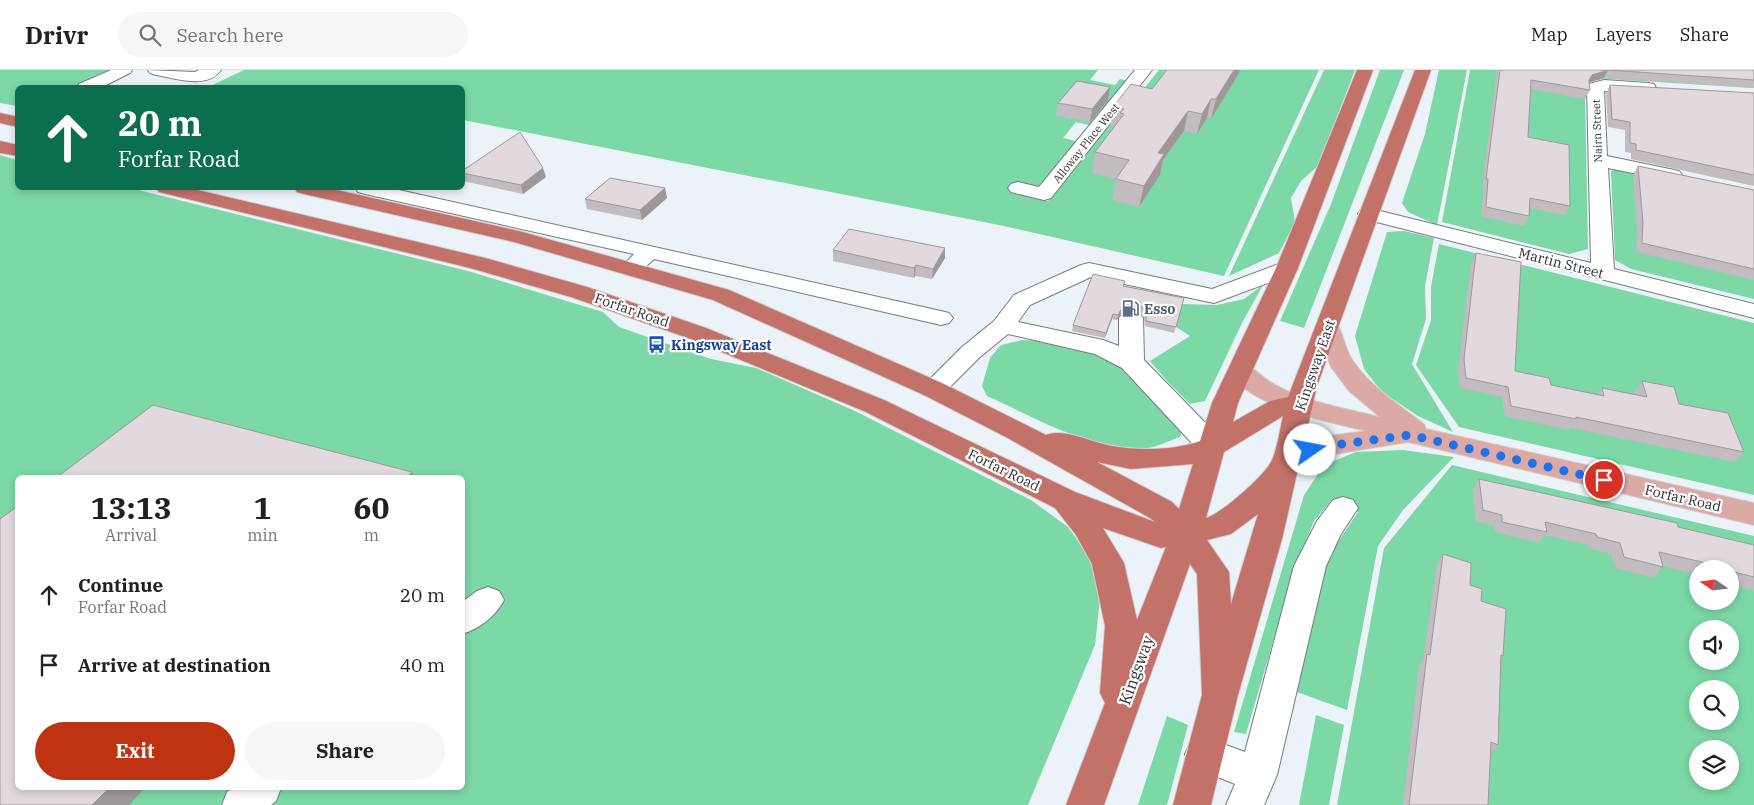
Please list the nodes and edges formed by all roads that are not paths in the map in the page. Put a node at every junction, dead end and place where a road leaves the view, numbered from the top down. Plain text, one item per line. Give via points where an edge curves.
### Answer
1 (124, 70) edge
2 (156, 70) edge
3 (213, 70) edge
4 (1144, 70) edge
5 (1365, 70) edge
6 (1423, 70) edge
7 (197, 77) junction
8 (92, 85) edge
9 (186, 85) edge
10 (1669, 89) edge
11 (0, 118) edge
12 (15, 121) edge
13 (0, 147) edge
14 (15, 150) edge
15 (1598, 160) junction
16 (1686, 178) edge
17 (1018, 188) dead end
18 (174, 190) edge
19 (313, 190) edge
20 (373, 190) edge
21 (1368, 214) junction
22 (650, 252) junction
23 (632, 268) junction
24 (1288, 268) junction
25 (1603, 274) junction
26 (1136, 299) junction
27 (1754, 311) edge
28 (941, 318) dead end
29 (1003, 326) junction
30 (1327, 327) junction
31 (1131, 362) junction
32 (1241, 371) junction
33 (934, 389) junction
34 (1300, 405) junction
35 (1014, 429) junction
36 (1417, 437) junction
37 (1212, 446) junction
38 (1284, 466) junction
39 (1065, 500) junction
40 (1343, 508) dead end
41 (1754, 514) edge
42 (1186, 534) junction
43 (488, 600) dead end
44 (465, 619) edge
45 (1220, 695) junction
46 (1116, 722) junction
47 (1204, 754) junction
48 (260, 790) edge
49 (1251, 790) edge
50 (241, 805) edge
51 (1085, 805) edge
52 (1192, 805) edge

1 - 8 street
2 - 7 street
3 - 7 street
4 - 17 street, Alloway Place West via 1044,194
5 - 24 highway
6 - 21 highway, Kingsway East
7 - 9 street
10 - 15 street, Nairn Street via 1604,85 1595,88
11 - 12 highway
13 - 14 highway
15 - 16 street
15 - 25 street, Nairn Street
18 - 39 highway, Forfar Road via 477,263 579,292 706,336 875,406
19 - 23 highway via 519,237
20 - 22 street
21 - 25 street, Martin Street
21 - 30 highway, Kingsway East
22 - 23 street
22 - 28 street
23 - 33 highway via 721,295
24 - 26 street via 1214,296
24 - 32 highway
25 - 27 street, Martin Street
26 - 29 street via 1089,270 1022,300
26 - 31 street
29 - 31 street via 1103,348
29 - 33 street
30 - 34 highway, Kingsway East
30 - 36 main road via 1340,361 1358,385
31 - 37 street
32 - 34 main road, Forfar Road via 1260,387
32 - 37 highway via 1225,403
33 - 35 highway
34 - 36 main road, Forfar Road
34 - 37 highway via 1279,407
34 - 38 highway, Kingsway East
35 - 37 highway via 1131,459 1189,455
35 - 42 highway via 1161,510
36 - 38 main road via 1320,447 1300,454
36 - 41 main road, Forfar Road
37 - 42 highway
38 - 42 highway, Forfar Road via 1244,510 1220,526
38 - 45 highway, Kingsway East via 1267,539
39 - 42 highway, Forfar Road via 1161,536
39 - 46 highway via 1087,527 1108,563 1122,626
40 - 49 street via 1328,529 1310,566
42 - 45 highway via 1213,572
42 - 46 highway, Kingsway
43 - 44 street
45 - 47 highway
46 - 51 highway, Kingsway
47 - 49 street
47 - 52 highway
48 - 50 street

